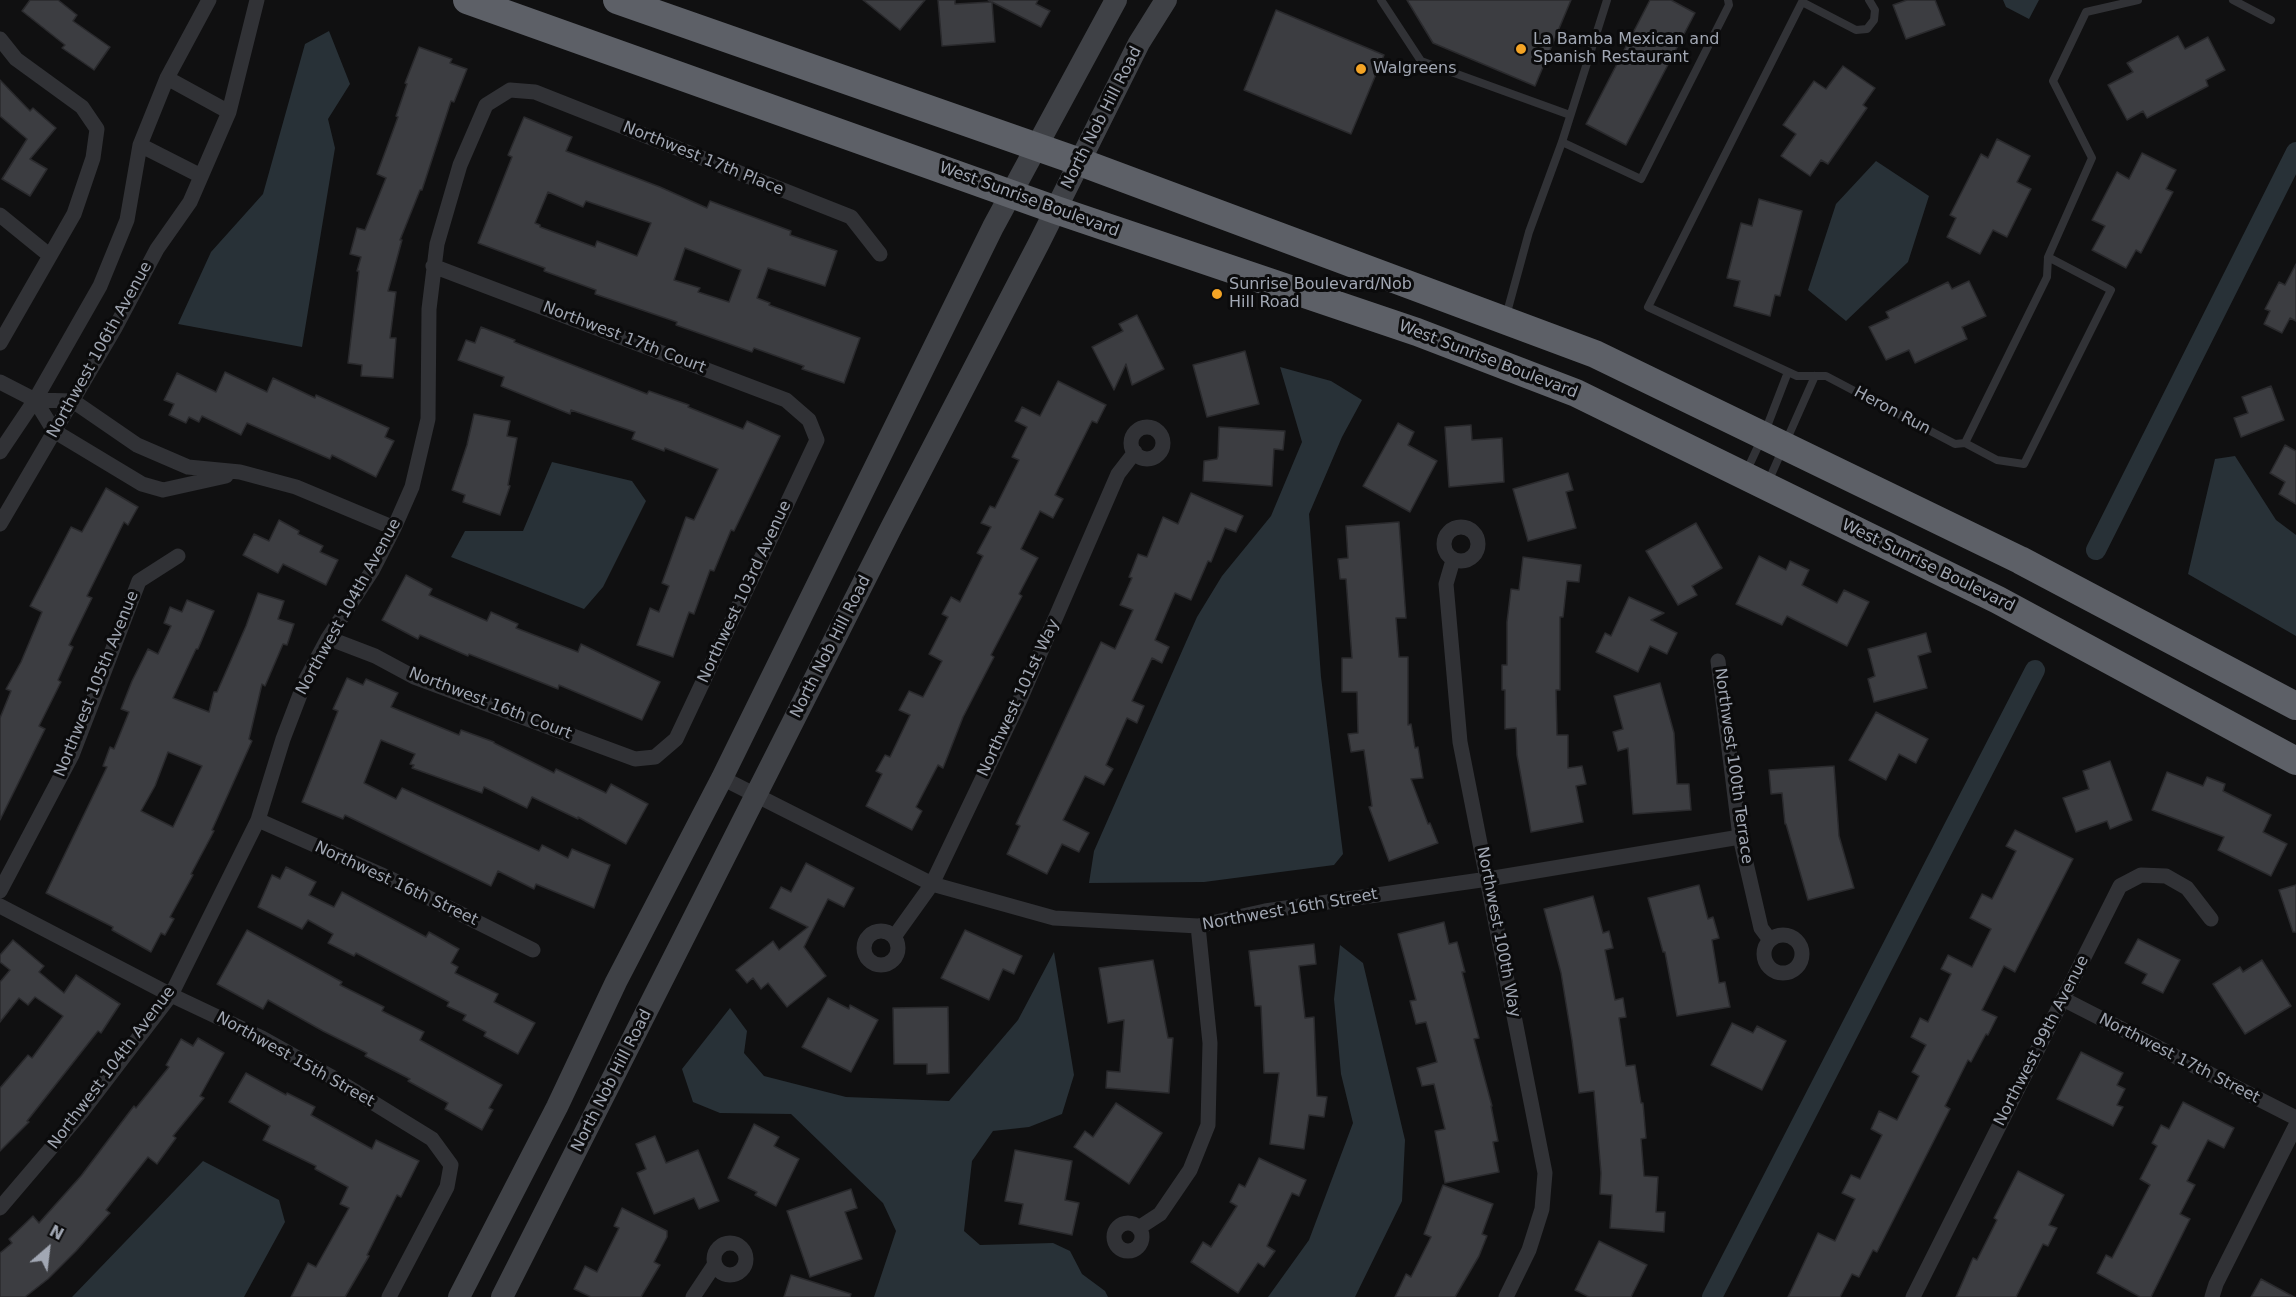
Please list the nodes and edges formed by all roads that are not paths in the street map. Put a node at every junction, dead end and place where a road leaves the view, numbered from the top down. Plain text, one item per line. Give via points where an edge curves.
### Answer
1 (209, 0) edge
2 (257, 0) edge
3 (467, 0) edge
4 (617, 0) edge
5 (1116, 0) edge
6 (1166, 0) edge
7 (1381, 0) edge
8 (1607, 0) edge
9 (1728, 0) edge
10 (1869, 0) edge
11 (2138, 0) edge
12 (2233, 0) edge
13 (1803, 1) edge
14 (2271, 20) dead end
15 (0, 39) edge
16 (167, 78) junction
17 (510, 90) joint
18 (229, 112) junction
19 (1570, 115) junction
20 (1562, 142) junction
21 (140, 145) junction
22 (1036, 147) junction
23 (1080, 162) junction
24 (201, 176) junction
25 (1012, 193) junction
26 (1056, 210) junction
27 (0, 215) edge
28 (880, 254) dead end
29 (50, 255) junction
30 (2048, 257) junction
31 (433, 266) junction
32 (1504, 321) junction
33 (0, 343) edge
34 (1788, 372) junction
35 (1815, 376) junction
36 (0, 382) edge
37 (35, 400) junction
38 (73, 401) junction
39 (809, 420) joint
40 (54, 431) junction
41 (1774, 441) junction
42 (1965, 444) junction
43 (0, 452) edge
44 (1135, 452) dead end
45 (240, 472) junction
46 (1756, 481) junction
47 (0, 524) edge
48 (394, 528) junction
49 (178, 556) dead end
50 (1453, 560) dead end
51 (328, 638) junction
52 (1718, 661) dead end
53 (2296, 706) edge
54 (655, 757) joint
55 (2296, 761) edge
56 (722, 778) junction
57 (756, 795) junction
58 (258, 820) junction
59 (1740, 837) junction
60 (1488, 879) junction
61 (932, 884) junction
62 (0, 891) edge
63 (0, 906) edge
64 (2211, 919) dead end
65 (1198, 926) junction
66 (894, 937) dead end
67 (1770, 940) dead end
68 (533, 950) dead end
69 (171, 994) junction
70 (2063, 999) junction
71 (2296, 1118) edge
72 (2296, 1125) edge
73 (0, 1208) edge
74 (1140, 1227) dead end
75 (715, 1264) dead end
76 (388, 1297) edge
77 (459, 1297) edge
78 (502, 1297) edge
79 (693, 1297) edge
80 (1506, 1297) edge
81 (1913, 1297) edge
82 (2212, 1297) edge

1 - 16 street, Northwest 106th Avenue
2 - 18 street, Northwest 106th Avenue
3 - 25 highway, West Sunrise Boulevard
4 - 22 highway
5 - 22 main road
6 - 23 main road, North Nob Hill Road via 1139,43
7 - 19 lane via 1421,61
8 - 19 lane
9 - 20 lane via 1729,5 1641,178
10 - 13 lane via 1875,10 1874,20 1867,29 1856,30
11 - 30 lane via 2086,12 2053,81 2092,158
12 - 14 lane
13 - 34 lane, Heron Run via 1648,307
15 - 29 street via 16,60 82,107 98,129 93,158 74,214
16 - 18 street
16 - 21 street, Northwest 106th Avenue
17 - 28 street, Northwest 17th Place via 535,92 850,217
17 - 31 street, Northwest 104th Avenue via 486,105 460,165
18 - 24 street, Northwest 106th Avenue
19 - 20 lane
20 - 32 lane via 1529,231
21 - 24 street
21 - 37 street, Northwest 106th Avenue via 127,220 104,275
22 - 23 highway
22 - 25 main road
23 - 26 main road, North Nob Hill Road
23 - 32 highway
24 - 38 street, Northwest 106th Avenue via 190,202 157,249
25 - 26 highway, West Sunrise Boulevard
25 - 56 main road
26 - 46 highway, West Sunrise Boulevard via 1417,332 1576,393
26 - 57 main road, North Nob Hill Road
27 - 29 street
29 - 33 street
30 - 42 lane via 2047,277
30 - 42 lane, Heron Run via 2111,290 2024,464 1997,460
31 - 39 street, Northwest 17th Court via 786,400
31 - 48 street, Northwest 104th Avenue via 428,419 411,487
32 - 41 highway via 1595,354
34 - 35 lane, Heron Run
34 - 41 lane
35 - 41 lane
35 - 42 lane, Heron Run via 1826,376 1955,444
36 - 37 street
37 - 38 street
37 - 40 street
37 - 43 street, Northwest 106th Avenue
38 - 40 street, Northwest 106th Avenue
38 - 45 street via 137,445 188,467
39 - 54 street, Northwest 103rd Avenue via 817,440 676,738
40 - 45 street via 142,484 163,490
40 - 47 street, Northwest 106th Avenue
41 - 46 lane
41 - 46 lane
41 - 53 highway via 2020,560
44 - 61 street, Northwest 101st Way via 1118,474 1020,702
45 - 48 street via 296,487
46 - 55 highway, West Sunrise Boulevard via 1998,600
48 - 51 street, Northwest 104th Avenue via 372,571
49 - 62 street, Northwest 105th Avenue via 139,581 72,755
50 - 60 street, Northwest 100th Way via 1446,584 1460,742
51 - 54 street, Northwest 16th Court via 375,656 414,677 635,759
51 - 58 street, Northwest 104th Avenue via 306,679
52 - 59 street, Northwest 100th Terrace
56 - 57 street, Northwest 16th Street
56 - 77 main road
57 - 61 street, Northwest 16th Street
57 - 78 main road, North Nob Hill Road
58 - 68 street, Northwest 16th Street via 389,878
58 - 69 street, Northwest 104th Avenue
59 - 60 street, Northwest 16th Street
59 - 67 street, Northwest 100th Terrace via 1761,928
60 - 65 street, Northwest 16th Street via 1265,910
60 - 80 street, Northwest 100th Way via 1545,1173 1542,1209 1529,1250
61 - 65 street, Northwest 16th Street via 1054,918
61 - 66 street, Northwest 101st Way
63 - 69 street, Northwest 15th Street
64 - 70 street, Northwest 99th Avenue via 2187,888 2166,876 2141,874 2120,886
65 - 74 street via 1210,1043 1208,1125 1190,1170 1160,1214
69 - 73 street, Northwest 104th Avenue via 81,1113
69 - 76 street, Northwest 15th Street via 330,1076 432,1139 451,1165 447,1187
70 - 71 street, Northwest 17th Street
70 - 81 street, Northwest 99th Avenue
72 - 82 street
75 - 79 street

